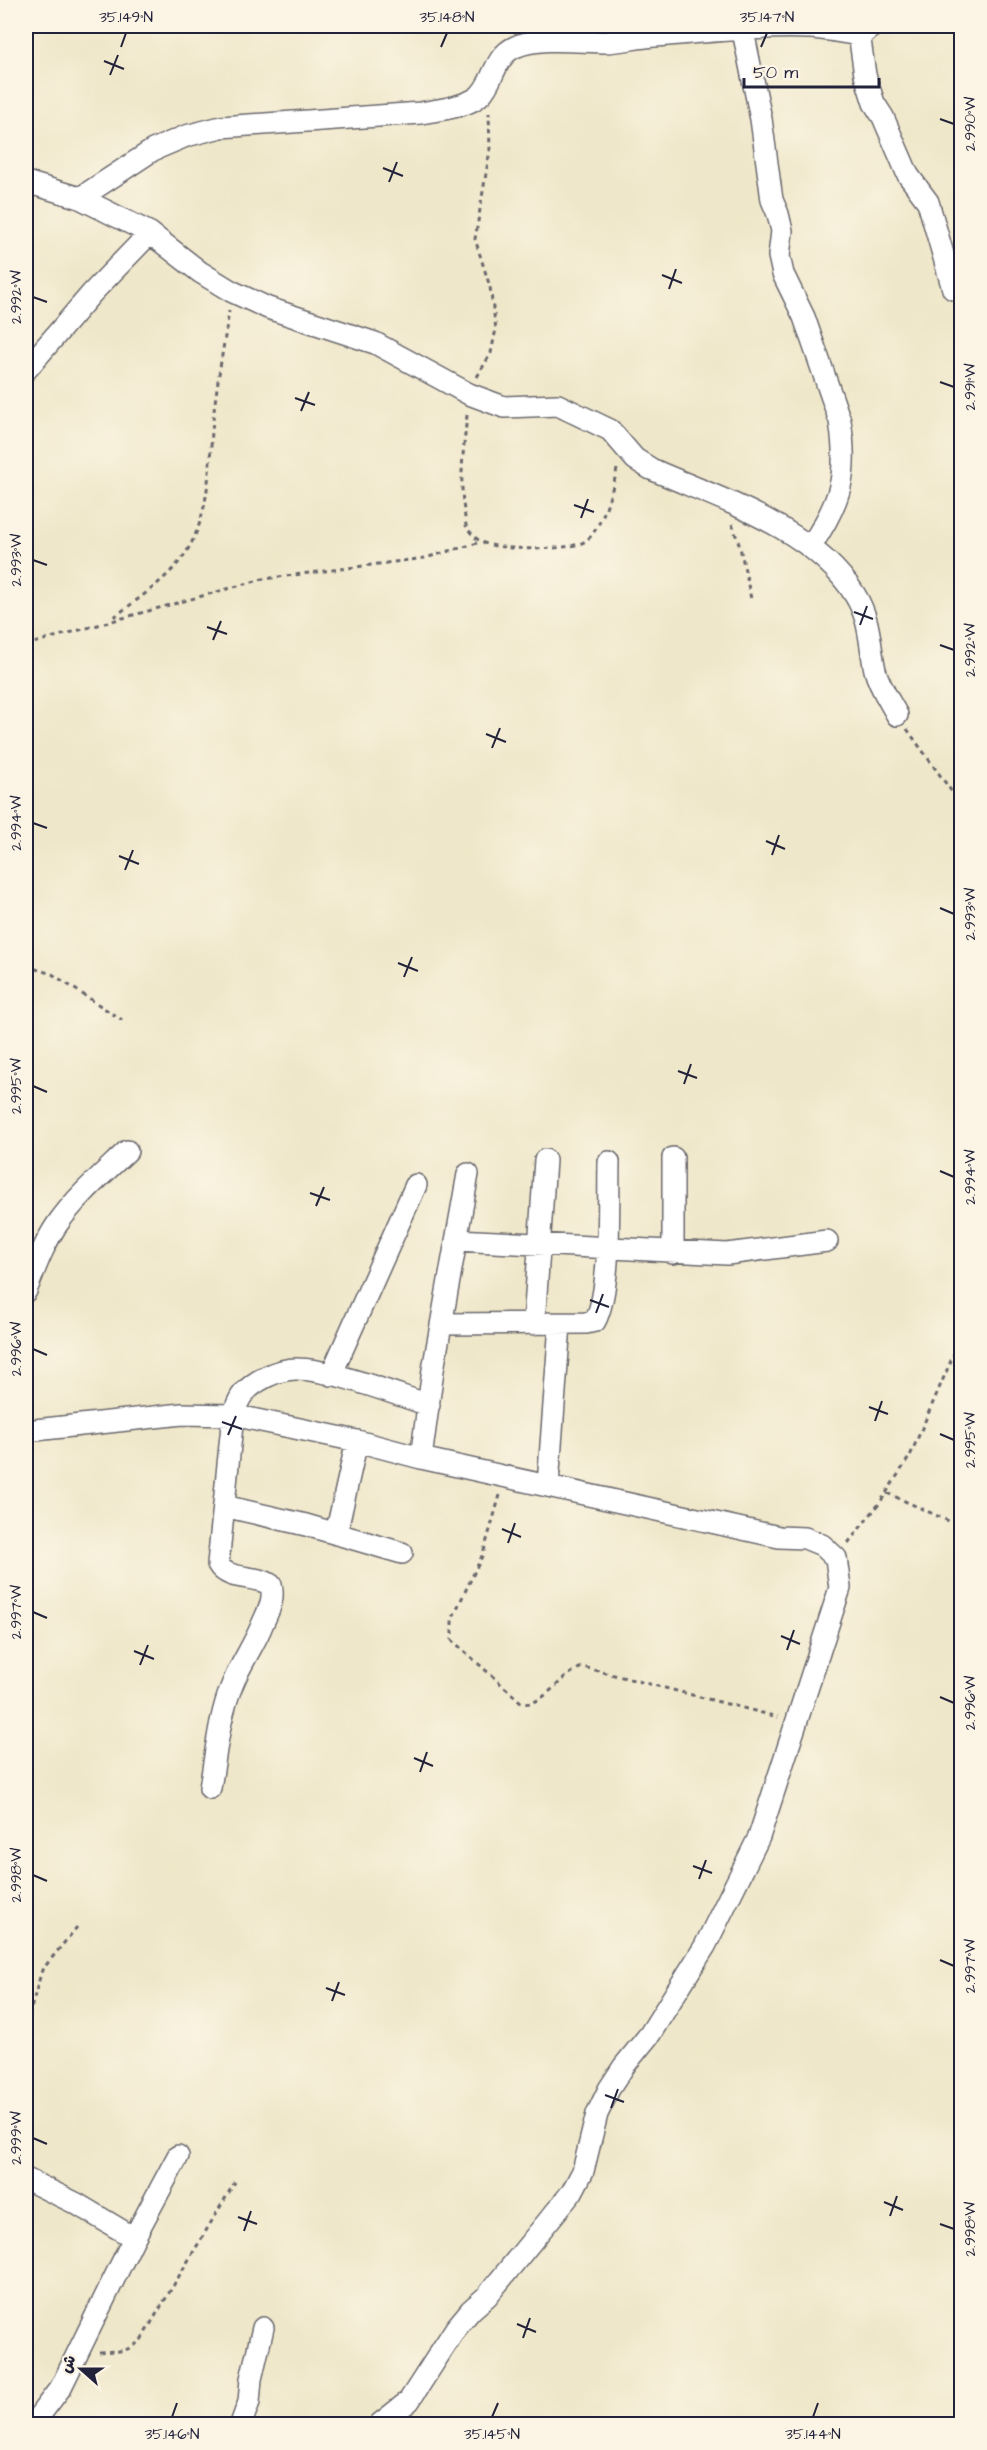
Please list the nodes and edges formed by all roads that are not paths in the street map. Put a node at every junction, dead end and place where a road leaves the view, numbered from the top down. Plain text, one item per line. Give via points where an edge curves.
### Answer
1 (864, 29) edge
2 (743, 31) junction
3 (26, 182) edge
4 (80, 198) junction
5 (150, 233) junction
6 (953, 289) dead end
7 (26, 370) edge
8 (810, 548) junction
9 (897, 715) road end
10 (127, 1151) dead end
11 (673, 1158) dead end
12 (545, 1160) dead end
13 (609, 1162) dead end
14 (468, 1174) dead end
15 (416, 1185) dead end
16 (457, 1240) junction
17 (827, 1241) dead end
18 (538, 1245) junction
19 (607, 1249) junction
20 (673, 1253) junction
21 (26, 1291) edge
22 (442, 1324) junction
23 (534, 1324) junction
24 (560, 1324) junction
25 (331, 1375) junction
26 (429, 1405) junction
27 (232, 1415) junction
28 (26, 1431) edge
29 (357, 1441) junction
30 (421, 1458) junction
31 (548, 1485) junction
32 (224, 1506) junction
33 (336, 1534) junction
34 (402, 1553) dead end
35 (210, 1788) dead end
36 (178, 2156) dead end
37 (26, 2179) edge
38 (134, 2238) junction
39 (263, 2328) dead end
40 (33, 2424) edge
41 (242, 2424) edge
42 (380, 2424) edge

1 - 2 street
1 - 6 street via 865,75 874,103 908,176 928,202
2 - 4 street via 521,45 499,61 482,94 475,99 421,113 221,127 153,150
2 - 8 street via 772,200 782,231 779,255 783,274 804,317 843,438 839,495
3 - 4 street
4 - 5 street
5 - 7 street
5 - 8 street via 231,291 268,308 375,343 469,394 504,407 558,405 610,430 635,459 651,469 782,527
8 - 9 street via 822,556 855,595 871,635 880,685
10 - 21 street via 59,1221
11 - 20 street
12 - 18 street
13 - 19 street
14 - 16 street
15 - 25 street
16 - 18 street
16 - 22 street
17 - 20 street via 748,1253
18 - 19 street
18 - 23 street
19 - 20 street
19 - 24 street via 603,1300 595,1321
22 - 23 street
22 - 26 street
23 - 24 street
24 - 31 street
25 - 26 street
25 - 27 street via 295,1369 277,1372 250,1387
26 - 30 street
27 - 28 street via 182,1414
27 - 29 street
27 - 32 street
29 - 30 street
29 - 33 street
30 - 31 street
31 - 42 street via 779,1537 805,1538 822,1545 836,1558 840,1588 759,1837 705,1946 651,2034 609,2089 597,2114 584,2171 572,2192 456,2328 409,2401
32 - 33 street
32 - 35 street via 218,1564 234,1576 264,1580 271,1585 273,1594 227,1699
33 - 34 street
36 - 38 street
37 - 38 street
38 - 40 street via 61,2387
39 - 41 street

